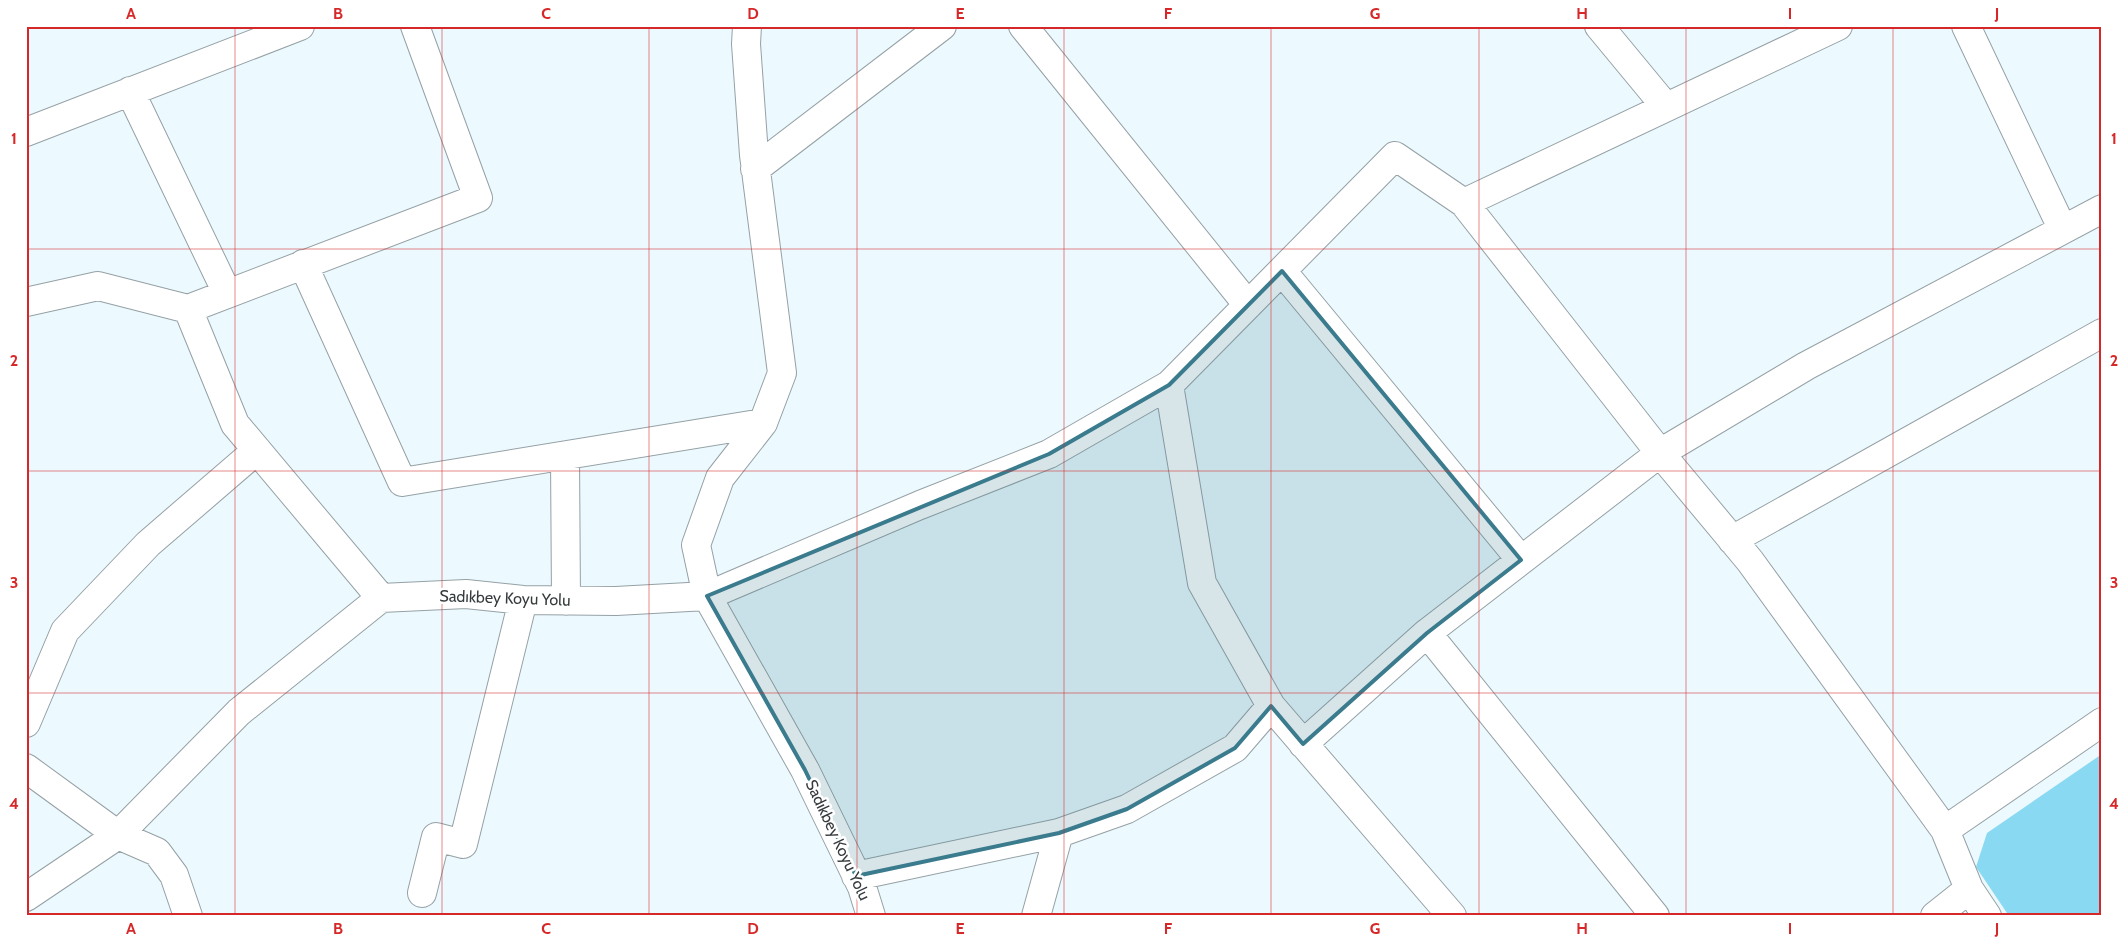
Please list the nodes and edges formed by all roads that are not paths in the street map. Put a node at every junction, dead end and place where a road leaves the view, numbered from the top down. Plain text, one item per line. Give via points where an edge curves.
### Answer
1 (300, 26) edge
2 (415, 26) edge
3 (746, 26) edge
4 (942, 26) edge
5 (1023, 26) edge
6 (1599, 26) edge
7 (1838, 26) edge
8 (1966, 26) edge
9 (130, 91) junction
10 (1666, 108) junction
11 (28, 125) edge
12 (755, 169) junction
13 (1464, 203) junction
14 (2102, 208) edge
15 (2062, 228) junction
16 (303, 264) junction
17 (1282, 270) junction
18 (227, 293) junction
19 (26, 302) edge
20 (1248, 305) junction
21 (188, 309) junction
22 (2102, 333) edge
23 (1169, 385) junction
24 (763, 423) junction
25 (258, 450) junction
26 (1660, 453) junction
27 (565, 456) junction
28 (1732, 540) junction
29 (1521, 560) junction
30 (707, 596) junction
31 (381, 598) junction
32 (523, 600) junction
33 (566, 600) junction
34 (1428, 633) junction
35 (1271, 706) junction
36 (2102, 722) edge
37 (26, 723) edge
38 (1303, 744) junction
39 (26, 768) edge
40 (1945, 830) junction
41 (1059, 834) junction
42 (118, 835) junction
43 (856, 876) junction
44 (1969, 889) junction
45 (422, 893) dead end
46 (26, 897) edge
47 (188, 916) edge
48 (872, 916) edge
49 (1036, 916) edge
50 (1452, 916) edge
51 (1654, 916) edge
52 (1935, 916) edge
53 (1987, 916) edge

1 - 9 street
2 - 16 street via 478,198
3 - 12 street
4 - 12 street
5 - 20 street
6 - 10 street
7 - 10 street
8 - 15 street
9 - 11 street
9 - 18 street
10 - 13 street
12 - 24 street via 782,373
13 - 17 street via 1395,156
13 - 26 street
14 - 15 street
15 - 26 street via 1806,366
16 - 18 street
16 - 27 street via 402,482
17 - 20 street
17 - 29 street
18 - 21 street
19 - 21 street via 98,286
20 - 23 street
21 - 25 street via 236,424
22 - 28 street
23 - 30 street via 1049,454
23 - 35 street via 1202,583
24 - 27 street
24 - 30 street via 720,478 696,545
25 - 31 street
25 - 37 street via 148,544 65,631
26 - 28 street
26 - 29 street
27 - 33 street
28 - 40 street
29 - 34 street
30 - 33 street, Sadıkbey Koyu Yolu
30 - 43 street, Sadıkbey Koyu Yolu via 805,770
31 - 32 street, Sadıkbey Koyu Yolu via 466,594
31 - 42 street via 239,712
32 - 33 street, Sadıkbey Koyu Yolu
32 - 45 street via 463,844 436,837
34 - 38 street
34 - 51 street
35 - 38 street
35 - 41 street via 1234,748 1128,809
36 - 40 street
38 - 50 street
39 - 42 street
40 - 44 street
41 - 43 street
41 - 49 street
42 - 46 street
42 - 47 street via 157,852 174,875
43 - 48 street, Sadıkbey Koyu Yolu
44 - 52 street
44 - 53 street

